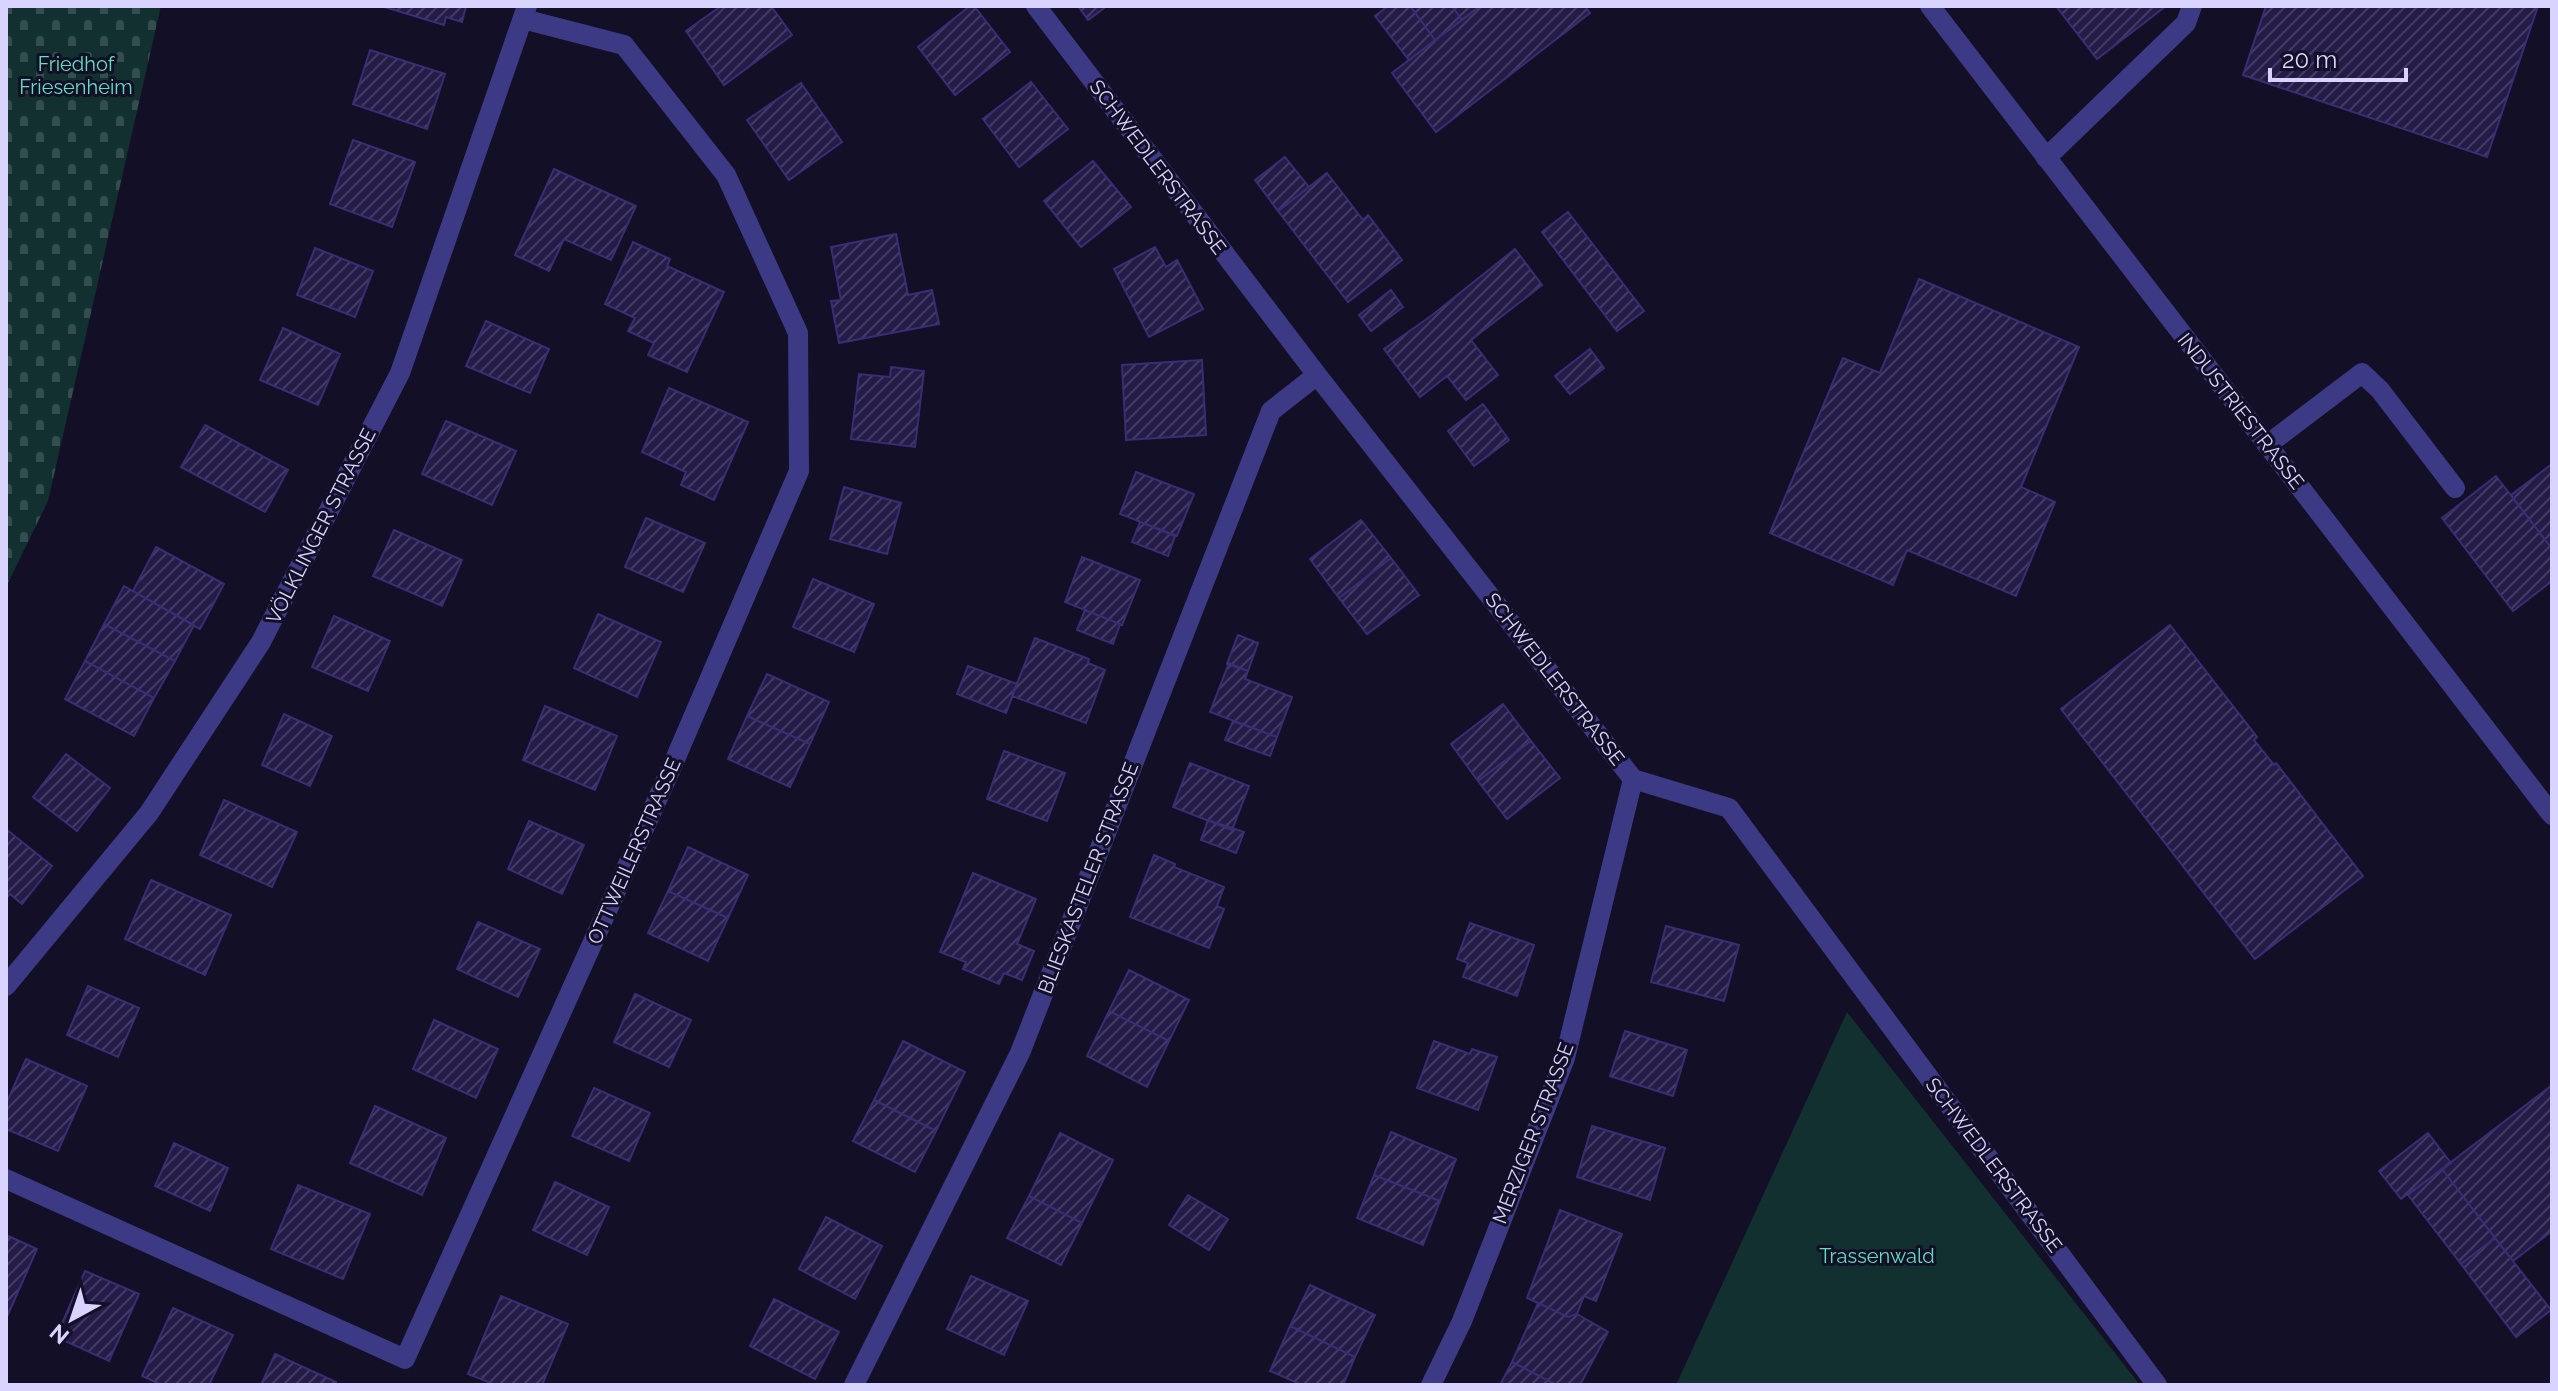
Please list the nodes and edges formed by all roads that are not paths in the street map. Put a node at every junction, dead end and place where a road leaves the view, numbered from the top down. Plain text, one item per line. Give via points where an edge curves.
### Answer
1 (1036, 6) edge
2 (1930, 6) edge
3 (2192, 6) edge
4 (525, 12) edge
5 (2046, 158) junction
6 (1317, 375) junction
7 (2267, 445) junction
8 (2455, 488) dead end
9 (1633, 779) junction
10 (2552, 815) edge
11 (6, 986) edge
12 (6, 1179) edge
13 (854, 1385) edge
14 (1431, 1385) edge
15 (2157, 1385) edge

1 - 6 street, SCHWEDLERSTRASSE
2 - 5 street, INDUSTRIESTRASSE
3 - 5 street via 2186,23
4 - 11 street, VÖLKLINGER STRASSE via 400,373 261,642 149,813
4 - 12 street, OTTWEILERSTRASSE via 624,45 726,175 798,333 799,471 663,786 405,1359
5 - 7 street, INDUSTRIESTRASSE
6 - 9 street, SCHWEDLERSTRASSE
6 - 13 street, BLIESKASTELER STRASSE via 1271,411 1020,1053
7 - 8 street via 2362,373
7 - 10 street, INDUSTRIESTRASSE
9 - 14 street, MERZIGER STRASSE via 1565,1058 1462,1321
9 - 15 street, SCHWEDLERSTRASSE via 1729,808

